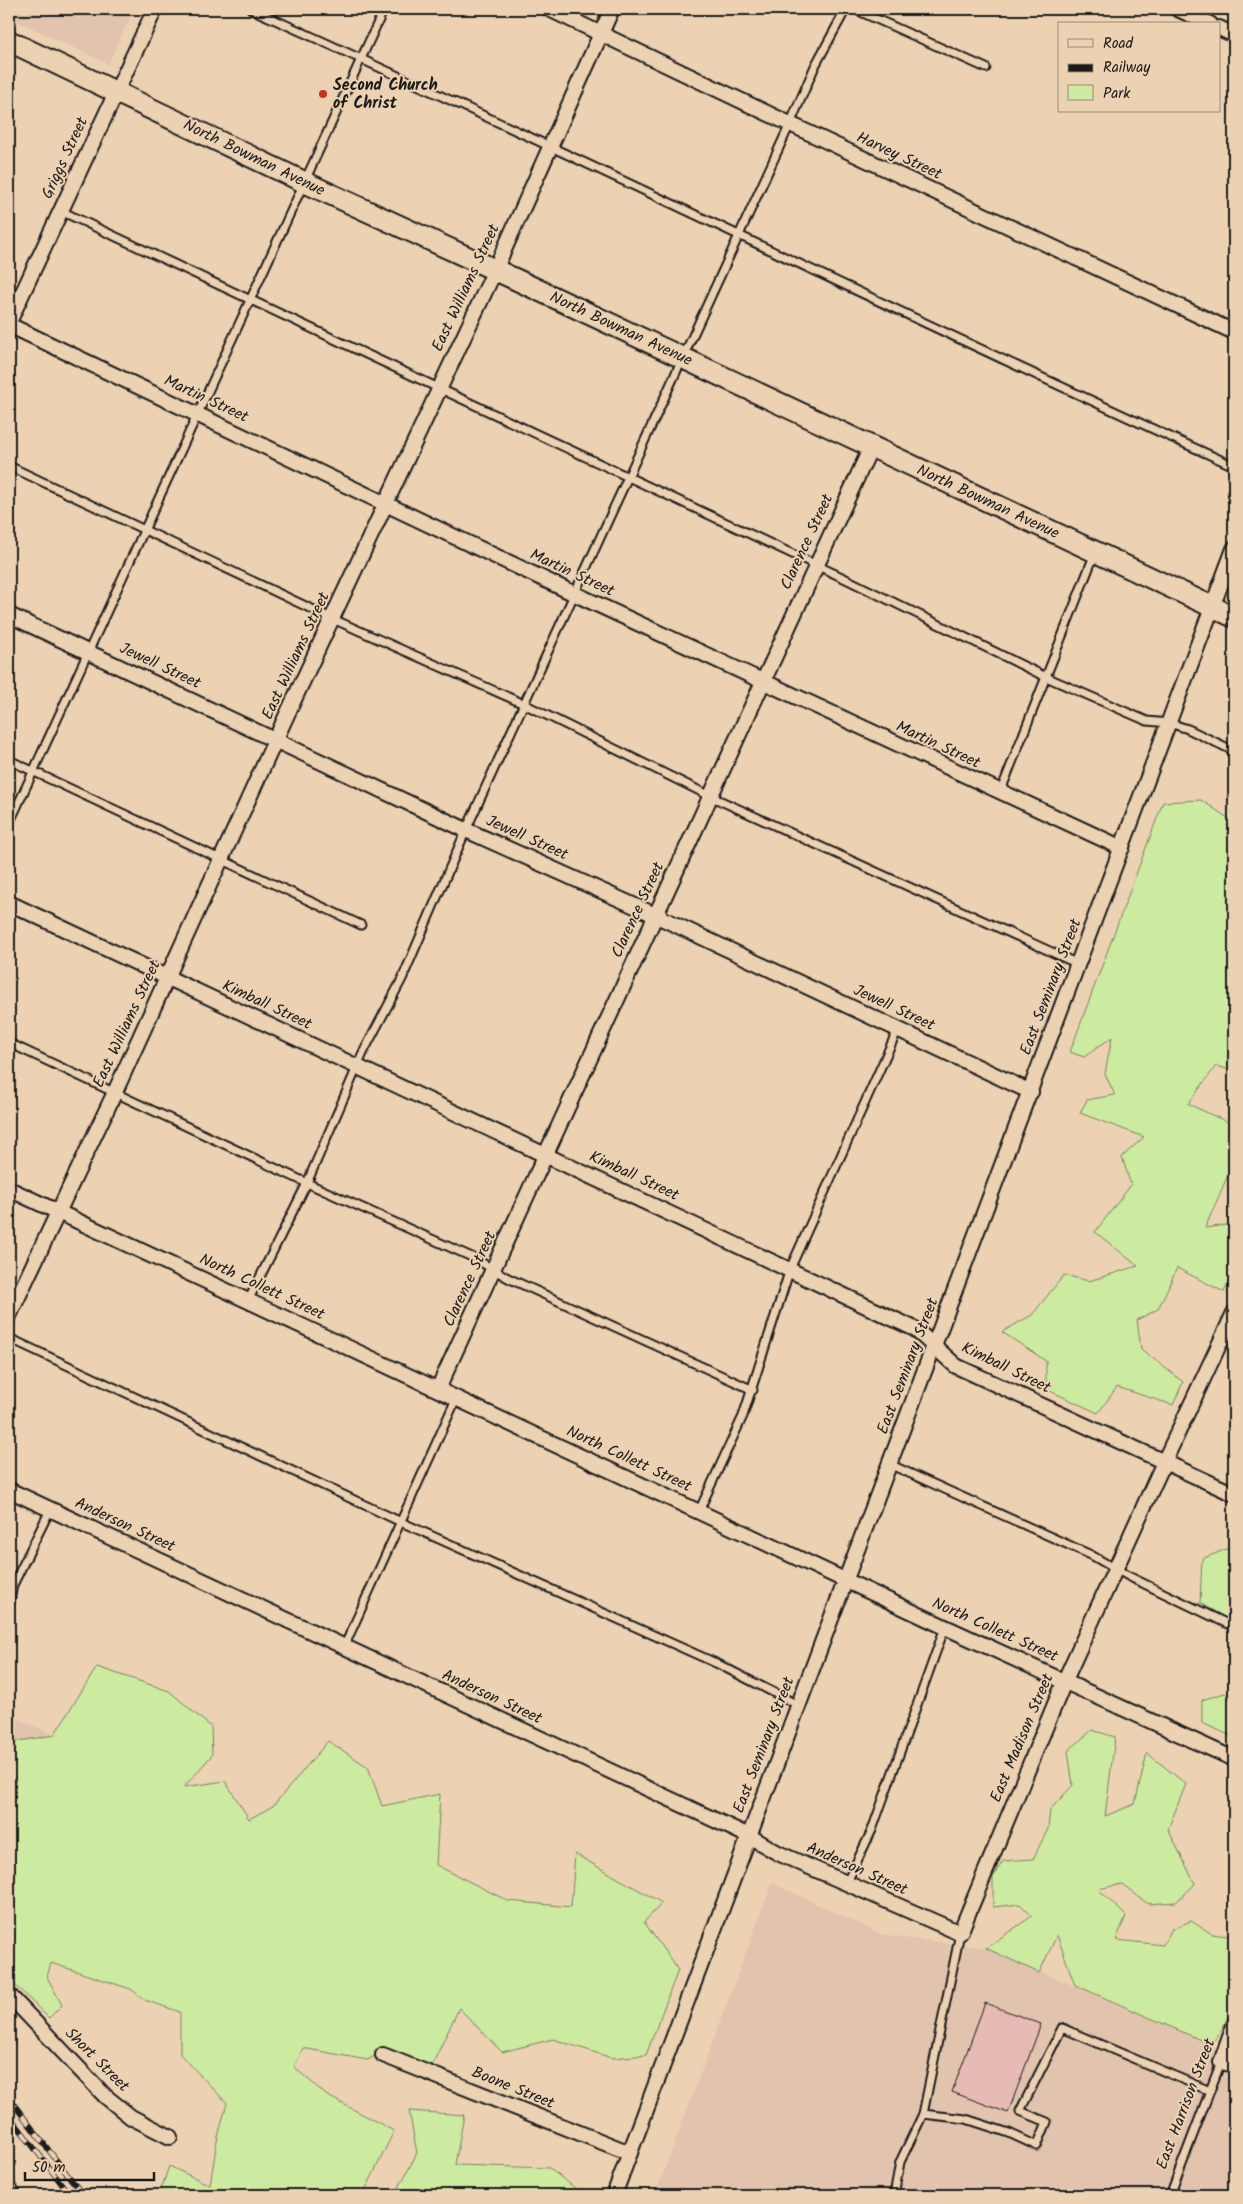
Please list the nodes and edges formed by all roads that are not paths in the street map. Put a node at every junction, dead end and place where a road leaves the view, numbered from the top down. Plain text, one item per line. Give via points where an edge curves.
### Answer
1 (155, 9) edge
2 (251, 9) edge
3 (384, 9) edge
4 (550, 9) edge
5 (612, 9) edge
6 (846, 9) edge
7 (854, 9) edge
8 (1178, 9) edge
9 (1206, 22) edge
10 (1220, 28) edge
11 (601, 33) junction
12 (1234, 35) edge
13 (9, 41) edge
14 (361, 58) junction
15 (986, 68) dead end
16 (116, 91) junction
17 (790, 124) junction
18 (551, 146) junction
19 (304, 182) junction
20 (60, 211) junction
21 (740, 234) junction
22 (494, 270) junction
23 (250, 298) junction
24 (9, 323) edge
25 (1234, 332) edge
26 (683, 358) junction
27 (440, 388) junction
28 (197, 414) junction
29 (870, 447) junction
30 (9, 466) edge
31 (1234, 466) edge
32 (628, 478) junction
33 (386, 505) junction
34 (144, 530) junction
35 (1234, 549) edge
36 (1095, 552) junction
37 (816, 565) junction
38 (575, 594) junction
39 (1212, 608) junction
40 (9, 615) edge
41 (1234, 617) edge
42 (333, 619) junction
43 (88, 652) junction
44 (1046, 677) junction
45 (762, 682) junction
46 (524, 704) junction
47 (1169, 724) junction
48 (276, 739) junction
49 (1234, 750) edge
50 (9, 760) edge
51 (32, 771) junction
52 (1000, 793) junction
53 (710, 796) junction
54 (9, 824) edge
55 (466, 830) junction
56 (1122, 848) junction
57 (222, 859) junction
58 (9, 903) edge
59 (655, 915) junction
60 (361, 924) dead end
61 (1079, 964) junction
62 (168, 977) junction
63 (898, 1029) junction
64 (9, 1043) edge
65 (357, 1066) junction
66 (115, 1092) junction
67 (1031, 1092) junction
68 (546, 1154) junction
69 (307, 1183) junction
70 (9, 1189) edge
71 (60, 1212) junction
72 (790, 1269) junction
73 (493, 1271) junction
74 (248, 1301) junction
75 (1234, 1313) edge
76 (9, 1316) edge
77 (9, 1338) edge
78 (934, 1346) junction
79 (438, 1389) junction
80 (753, 1390) junction
81 (457, 1397) junction
82 (1164, 1462) junction
83 (889, 1464) junction
84 (9, 1490) edge
85 (1234, 1494) edge
86 (50, 1510) junction
87 (699, 1512) junction
88 (400, 1522) junction
89 (1116, 1569) junction
90 (846, 1580) junction
91 (9, 1607) edge
92 (945, 1627) junction
93 (1234, 1627) edge
94 (344, 1647) junction
95 (1064, 1680) junction
96 (798, 1705) junction
97 (1234, 1759) edge
98 (749, 1836) junction
99 (846, 1884) junction
100 (960, 1933) junction
101 (9, 1995) edge
102 (1234, 2026) edge
103 (383, 2055) dead end
104 (1228, 2064) edge
105 (1210, 2091) junction
106 (924, 2114) junction
107 (170, 2138) dead end
108 (630, 2153) junction
109 (9, 2189) edge
110 (13, 2195) edge
111 (614, 2195) edge
112 (894, 2195) edge
113 (1170, 2195) edge

1 - 16 street, Griggs Street
2 - 14 lane
3 - 14 lane
4 - 11 street, Harvey Street
5 - 11 street, East Williams Street
6 - 17 lane via 815,66
7 - 15 lane
8 - 9 street
10 - 12 street
11 - 17 street, Harvey Street
11 - 18 street, East Williams Street
13 - 16 street, North Bowman Avenue
14 - 18 lane
14 - 19 lane
16 - 19 street, North Bowman Avenue
16 - 20 street, Griggs Street
17 - 21 lane
17 - 25 street, Harvey Street
18 - 21 lane
18 - 22 street, East Williams Street
19 - 22 street, North Bowman Avenue
19 - 23 lane
20 - 23 lane
20 - 24 street, Griggs Street
21 - 26 lane
21 - 31 lane via 1017,367
22 - 26 street, North Bowman Avenue
22 - 27 street, East Williams Street
23 - 27 lane
23 - 28 lane
24 - 28 street, Martin Street
26 - 29 street, North Bowman Avenue
26 - 32 lane
27 - 32 lane
27 - 33 street, East Williams Street
28 - 33 street, Martin Street
28 - 34 lane
29 - 36 street, North Bowman Avenue
29 - 37 street, Clarence Street
30 - 34 lane
32 - 37 lane
32 - 38 lane
33 - 38 street, Martin Street
33 - 42 street, East Williams Street
34 - 42 lane
34 - 43 lane
35 - 39 street, East Seminary Street
36 - 39 street, North Bowman Avenue
36 - 44 lane
37 - 44 lane
37 - 45 street, Clarence Street
38 - 45 street, Martin Street
38 - 46 lane
39 - 41 street, North Bowman Avenue
39 - 47 street, East Seminary Street
40 - 43 street, Jewell Street
42 - 46 lane
42 - 48 street, East Williams Street
43 - 48 street, Jewell Street
43 - 51 lane
44 - 47 lane via 1147,722
44 - 52 lane
45 - 52 street, Martin Street
45 - 53 street, Clarence Street
46 - 53 lane
46 - 55 lane
47 - 49 lane
47 - 56 street, East Seminary Street
48 - 55 street, Jewell Street
48 - 57 street, East Williams Street
50 - 51 lane
51 - 54 lane
51 - 57 lane
52 - 56 street, Martin Street
53 - 59 street, Clarence Street
53 - 61 lane
55 - 59 street, Jewell Street
55 - 65 lane via 402,979
56 - 61 street, East Seminary Street
57 - 60 lane
57 - 62 street, East Williams Street
58 - 62 street, Kimball Street
59 - 63 street, Jewell Street
59 - 68 street, Clarence Street
61 - 67 street, East Seminary Street
62 - 65 street, Kimball Street
62 - 66 street, East Williams Street
63 - 67 street, Jewell Street
63 - 72 lane
64 - 66 lane
65 - 68 street, Kimball Street
65 - 69 lane
66 - 69 lane
66 - 71 street, East Williams Street
67 - 78 street, East Seminary Street
68 - 72 street, Kimball Street
68 - 73 street, Clarence Street
69 - 73 lane via 474,1258
69 - 74 lane
70 - 71 street, North Collett Street
71 - 74 street, North Collett Street
71 - 76 street, East Williams Street
72 - 78 street, Kimball Street via 915,1329
72 - 80 lane
73 - 79 street, Clarence Street
73 - 80 lane
74 - 79 street, North Collett Street
75 - 82 street, East Madison Street
77 - 88 lane
78 - 82 street, Kimball Street via 956,1366
78 - 83 street, East Seminary Street
79 - 81 street, North Collett Street
80 - 87 lane
81 - 87 street, North Collett Street
81 - 88 lane
82 - 85 street, Kimball Street
82 - 89 street, East Madison Street
83 - 89 lane
83 - 90 street, East Seminary Street
84 - 86 street, Anderson Street
86 - 91 lane via 13,1585
86 - 94 street, Anderson Street
87 - 90 street, North Collett Street
88 - 94 lane
88 - 96 lane via 718,1664
89 - 93 lane
89 - 95 street, East Madison Street
90 - 92 street, North Collett Street
90 - 96 street, East Seminary Street
92 - 95 street, North Collett Street
92 - 99 lane via 872,1830
94 - 98 street, Anderson Street
95 - 97 street, North Collett Street
95 - 100 street, East Madison Street
96 - 98 street, East Seminary Street
98 - 99 street, Anderson Street
98 - 108 street, East Seminary Street
99 - 100 street, Anderson Street
100 - 106 lane, East Madison Street
101 - 107 street, Short Street via 105,2096 131,2116
102 - 104 street, East Harrison Street
103 - 108 street, Boone Street
104 - 105 lane, East Harrison Street
105 - 106 lane via 1062,2028 1020,2111 1047,2122 1037,2146 966,2119
105 - 113 lane, East Harrison Street
106 - 112 lane, East Madison Street via 900,2162
108 - 111 street, East Seminary Street
109 - 110 street

